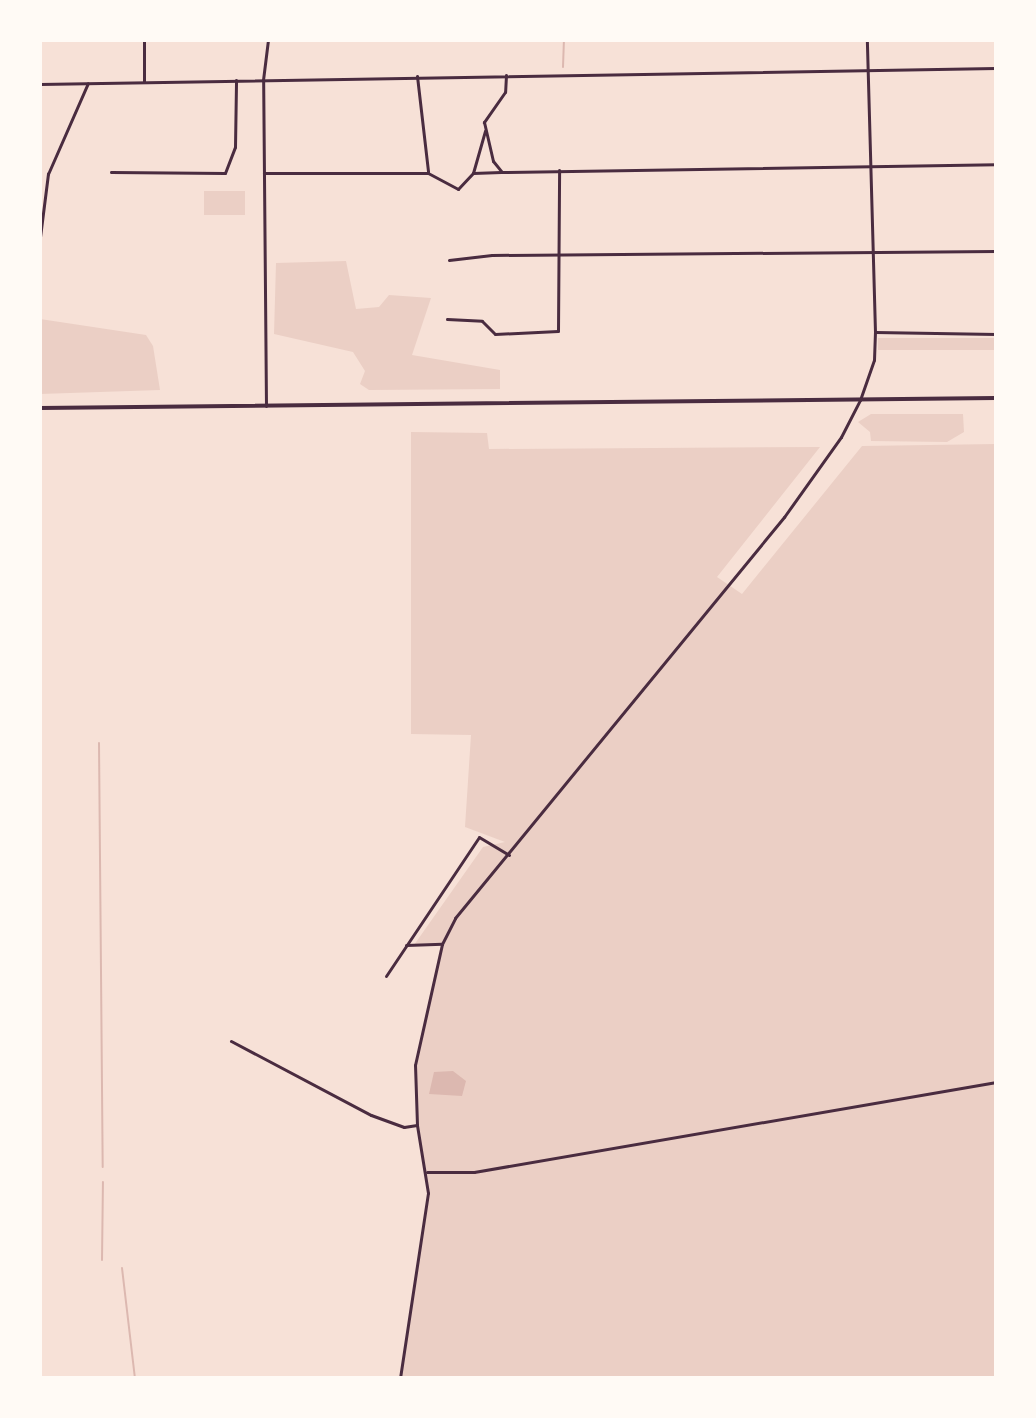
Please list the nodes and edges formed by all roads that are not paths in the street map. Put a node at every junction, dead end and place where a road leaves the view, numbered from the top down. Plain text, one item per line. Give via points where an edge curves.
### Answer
1 (144, 40) edge
2 (268, 40) edge
3 (867, 40) edge
4 (996, 68) edge
5 (867, 69) junction
6 (506, 75) junction
7 (417, 76) junction
8 (236, 80) junction
9 (263, 80) junction
10 (144, 82) junction
11 (88, 83) junction
12 (40, 84) edge
13 (486, 131) junction
14 (996, 164) edge
15 (872, 165) junction
16 (559, 170) junction
17 (111, 172) dead end
18 (502, 172) junction
19 (264, 173) junction
20 (428, 173) junction
21 (473, 173) junction
22 (40, 237) edge
23 (996, 251) edge
24 (872, 252) junction
25 (559, 256) junction
26 (449, 260) dead end
27 (447, 319) dead end
28 (875, 332) junction
29 (996, 334) edge
30 (996, 398) edge
31 (860, 400) junction
32 (266, 406) junction
33 (40, 408) edge
34 (509, 855) junction
35 (442, 944) junction
36 (406, 945) junction
37 (386, 976) dead end
38 (231, 1041) dead end
39 (996, 1082) edge
40 (417, 1125) junction
41 (427, 1172) junction
42 (400, 1378) edge

1 - 10 street
2 - 9 street
3 - 5 street
4 - 5 street
5 - 6 street
5 - 15 street
6 - 7 street
6 - 13 street via 505,92 484,122
7 - 9 street
7 - 20 street
8 - 9 street
8 - 10 street
8 - 17 street via 235,147 225,173
9 - 19 street
10 - 11 street
11 - 12 street
11 - 22 street via 48,174
13 - 18 street
13 - 21 street
14 - 15 street
15 - 16 street
15 - 24 street
16 - 18 street
16 - 25 street
18 - 21 street
19 - 20 street
19 - 32 street
20 - 21 street via 458,189
23 - 24 street
24 - 25 street
24 - 28 street
25 - 26 street
25 - 27 street via 558,331 495,334 482,321
28 - 29 street
28 - 31 street via 874,360
30 - 31 highway
31 - 32 highway
31 - 34 street via 841,437 784,517
32 - 33 highway
34 - 35 street via 455,918
34 - 36 street via 479,837
35 - 36 street
35 - 40 street via 415,1065
36 - 37 street
38 - 40 street via 371,1115 404,1127
39 - 41 street via 474,1172
40 - 41 street
41 - 42 street via 427,1208

